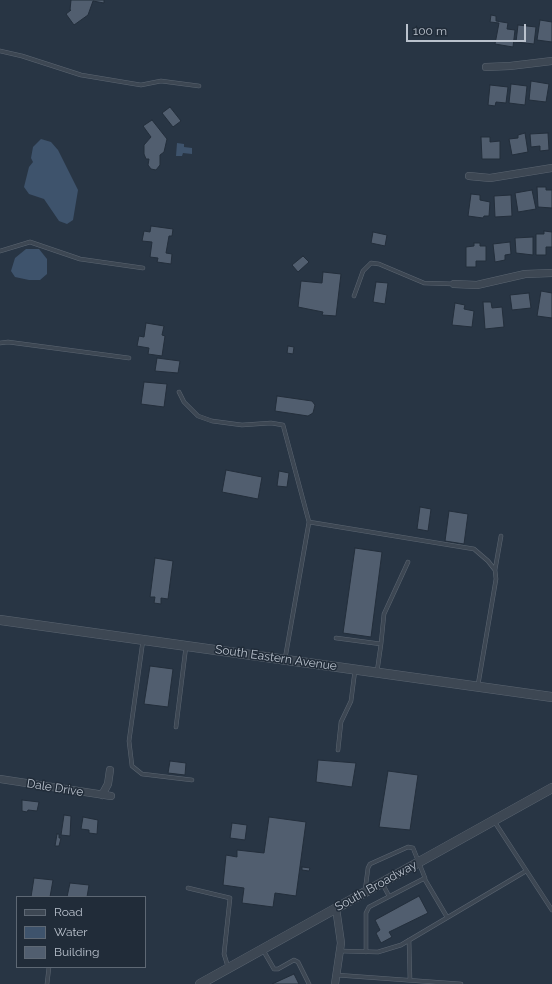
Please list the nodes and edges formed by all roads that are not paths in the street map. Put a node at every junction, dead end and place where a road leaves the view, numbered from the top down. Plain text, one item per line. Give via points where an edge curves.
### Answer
1 (0, 51) edge
2 (552, 61) edge
3 (486, 67) dead end
4 (199, 86) dead end
5 (552, 168) edge
6 (469, 176) dead end
7 (0, 251) edge
8 (143, 268) dead end
9 (552, 273) edge
10 (454, 284) joint
11 (354, 296) dead end
12 (0, 343) edge
13 (129, 358) dead end
14 (179, 392) dead end
15 (309, 522) junction
16 (501, 536) dead end
17 (408, 562) dead end
18 (494, 570) junction
19 (0, 620) edge
20 (336, 638) dead end
21 (143, 639) junction
22 (381, 644) junction
23 (186, 645) junction
24 (284, 659) junction
25 (356, 669) junction
26 (377, 672) junction
27 (478, 686) junction
28 (552, 697) edge
29 (176, 727) dead end
30 (338, 750) dead end
31 (110, 770) dead end
32 (0, 779) edge
33 (192, 780) dead end
34 (552, 788) edge
35 (102, 795) junction
36 (110, 796) dead end
37 (493, 820) junction
38 (418, 862) junction
39 (526, 871) junction
40 (424, 878) junction
41 (382, 882) junction
42 (188, 888) dead end
43 (365, 892) junction
44 (389, 896) junction
45 (336, 908) junction
46 (552, 910) edge
47 (447, 917) junction
48 (409, 940) junction
49 (262, 949) junction
50 (340, 951) junction
51 (366, 952) junction
52 (49, 968) edge
53 (228, 968) junction
54 (336, 975) junction
55 (410, 980) junction
56 (47, 984) edge
57 (200, 984) edge
58 (309, 984) edge
59 (335, 984) edge
60 (461, 984) edge

1 - 4 lane via 81,75 141,85 161,81
2 - 3 street
5 - 6 street via 490,178
7 - 8 lane via 30,242 80,258
9 - 10 street via 525,274 477,285
10 - 11 lane via 424,283 371,263 363,271
12 - 13 lane
14 - 15 lane via 184,402 198,416 212,421 242,425 283,425
15 - 18 lane via 474,549
15 - 24 lane
16 - 18 lane
17 - 22 lane via 384,614
18 - 27 lane via 496,579
19 - 21 street, South Eastern Avenue
20 - 22 lane
21 - 23 street, South Eastern Avenue
21 - 33 lane via 129,741 132,766 142,774
22 - 26 lane
23 - 24 street, South Eastern Avenue
23 - 29 lane
24 - 25 street, South Eastern Avenue
25 - 26 street, South Eastern Avenue
25 - 30 lane via 351,701 341,722
26 - 27 street, South Eastern Avenue
27 - 28 street, South Eastern Avenue
31 - 35 street via 108,784
32 - 35 street, Dale Drive
34 - 37 street, South Broadway
35 - 36 street, Dale Drive
37 - 38 street, South Broadway
37 - 39 lane
38 - 40 lane
38 - 41 street, South Broadway
38 - 43 lane via 413,848 408,847 370,864
39 - 46 lane
39 - 47 lane
40 - 44 lane
40 - 47 lane
41 - 43 street, South Broadway
41 - 44 lane
42 - 53 lane via 230,898 224,954
43 - 45 street, South Broadway
44 - 51 lane via 369,907 366,914
45 - 49 street, South Broadway
45 - 50 street
47 - 48 lane
48 - 51 lane via 378,952
48 - 55 lane
49 - 53 street, South Broadway
49 - 58 lane via 274,969 294,960 298,962
50 - 51 lane
50 - 54 street
52 - 56 lane
53 - 57 street, South Broadway
54 - 55 lane
54 - 59 street
55 - 60 lane

